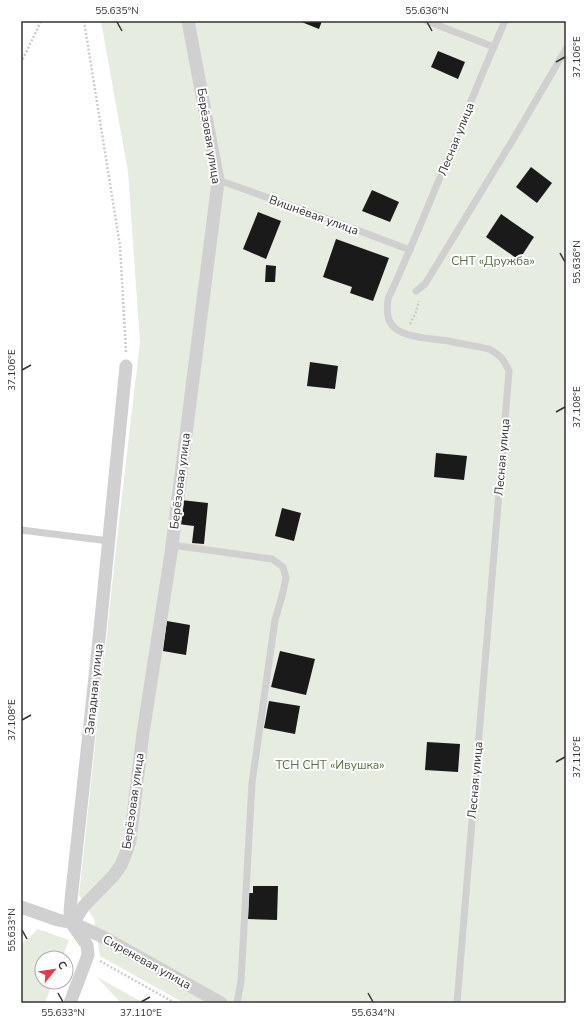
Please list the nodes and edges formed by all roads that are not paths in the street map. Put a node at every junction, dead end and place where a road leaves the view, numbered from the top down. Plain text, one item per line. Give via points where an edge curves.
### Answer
1 (188, 21) edge
2 (427, 21) edge
3 (505, 21) edge
4 (494, 47) junction
5 (566, 49) edge
6 (218, 180) junction
7 (410, 250) junction
8 (419, 289) road end
9 (126, 366) road end
10 (21, 530) edge
11 (109, 541) junction
12 (172, 545) junction
13 (21, 907) edge
14 (73, 922) junction
15 (70, 1003) edge
16 (221, 1003) edge
17 (237, 1003) edge
18 (457, 1003) edge

1 - 6 street, Берёзовая улица
2 - 4 lane
3 - 4 lane, Лесная улица
4 - 7 lane, Лесная улица
5 - 8 lane via 437,265
6 - 7 lane, Вишнёвая улица
6 - 12 street, Берёзовая улица
7 - 18 lane, Лесная улица via 388,299 388,319 394,328 415,336 489,349 504,360 509,371
9 - 11 street, Западная улица
10 - 11 lane
11 - 14 street, Западная улица via 71,900 70,912
12 - 14 street, Берёзовая улица via 143,733 130,841 124,859 114,875 85,904
12 - 17 lane via 272,559 283,567 286,578 275,620 252,783 241,981
13 - 14 street, Сиреневая улица via 58,920
14 - 15 street, Западная улица via 87,946 88,955
14 - 16 street, Сиреневая улица

